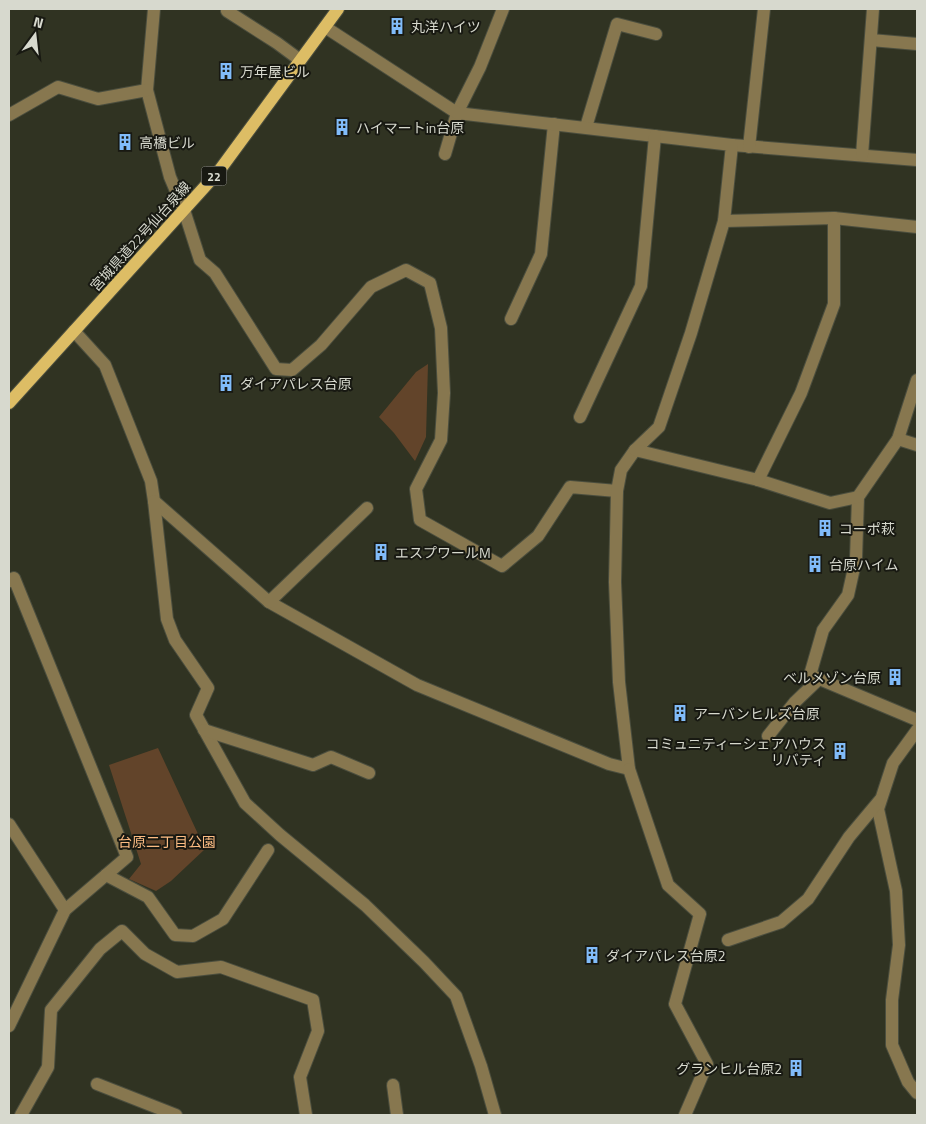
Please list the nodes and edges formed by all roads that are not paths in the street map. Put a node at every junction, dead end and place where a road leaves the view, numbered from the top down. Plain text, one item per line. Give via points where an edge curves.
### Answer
1 (154, 9) edge
2 (338, 9) edge
3 (503, 9) edge
4 (764, 9) edge
5 (873, 9) edge
6 (227, 11) dead end
7 (326, 27) junction
8 (656, 34) dead end
9 (871, 40) junction
10 (917, 44) edge
11 (300, 60) junction
12 (147, 90) junction
13 (457, 113) junction
14 (9, 115) edge
15 (554, 124) junction
16 (586, 127) junction
17 (655, 136) junction
18 (732, 145) junction
19 (749, 147) junction
20 (445, 154) dead end
21 (862, 155) junction
22 (917, 160) edge
23 (184, 210) junction
24 (834, 218) junction
25 (724, 221) junction
26 (917, 227) edge
27 (511, 319) dead end
28 (74, 331) junction
29 (917, 380) edge
30 (9, 404) edge
31 (580, 417) dead end
32 (898, 438) junction
33 (917, 445) edge
34 (635, 450) junction
35 (758, 480) junction
36 (617, 491) junction
37 (858, 497) junction
38 (154, 501) junction
39 (367, 508) dead end
40 (9, 581) edge
41 (269, 602) junction
42 (819, 679) junction
43 (917, 720) edge
44 (204, 730) junction
45 (917, 730) edge
46 (768, 736) dead end
47 (629, 769) junction
48 (369, 773) dead end
49 (882, 798) junction
50 (9, 824) edge
51 (268, 850) dead end
52 (106, 876) junction
53 (65, 910) junction
54 (728, 940) dead end
55 (9, 1026) edge
56 (97, 1084) dead end
57 (393, 1085) dead end
58 (917, 1093) edge
59 (21, 1115) edge
60 (176, 1115) edge
61 (306, 1115) edge
62 (397, 1115) edge
63 (495, 1115) edge
64 (685, 1115) edge

1 - 12 street
2 - 7 main road, 宮城県道22号仙台泉線 / 22
3 - 13 street
4 - 19 street
5 - 9 street
6 - 11 street
7 - 11 main road, 宮城県道22号仙台泉線 / 22
7 - 13 street
8 - 16 street via 617,24
9 - 10 street
9 - 21 street
11 - 23 main road, 宮城県道22号仙台泉線 / 22 via 219,171
12 - 14 street via 98,98 58,88
12 - 23 street via 170,177
13 - 15 street
13 - 20 street
15 - 16 street
15 - 27 street via 541,254
16 - 17 street
17 - 18 street
17 - 31 street via 640,286
18 - 19 street
18 - 25 street
19 - 21 street
21 - 22 street
23 - 28 main road, 宮城県道22号仙台泉線 / 22
23 - 36 street via 200,260 215,273 276,369 292,370 321,344 371,287 406,270 430,284 441,328 444,393 441,440 416,489 420,520 502,566 538,536 570,487
24 - 25 street
24 - 26 street
24 - 35 street via 834,304 801,392
25 - 34 street via 659,427
28 - 30 main road, 宮城県道22号仙台泉線 / 22
28 - 38 street via 104,365 151,481
29 - 32 street
32 - 33 street
32 - 37 street
34 - 35 street
34 - 36 street via 621,470
35 - 37 street via 830,503
36 - 47 street via 615,582
37 - 42 street via 856,559 848,595 823,630 810,675
38 - 41 street
38 - 44 street via 167,619 175,640 208,688 196,715
39 - 41 street
40 - 52 street via 14,578 127,857
41 - 47 street via 417,685 609,764
42 - 43 street
42 - 46 street via 795,702
44 - 48 street via 313,765 331,757
44 - 63 street via 245,803 365,905 456,996
45 - 49 street via 893,763
47 - 64 street via 668,885 700,914 675,1004 707,1064
49 - 54 street via 848,837 808,899 781,922
49 - 58 street via 878,809 896,891 899,945 892,1000 892,1045 908,1082
50 - 53 street
51 - 52 street via 223,919 193,936 175,935 148,897
52 - 53 street
53 - 55 street
56 - 60 street
57 - 62 street
59 - 61 street via 48,1067 51,1010 100,949 122,931 145,954 177,972 221,967 313,1000 318,1031 300,1077

